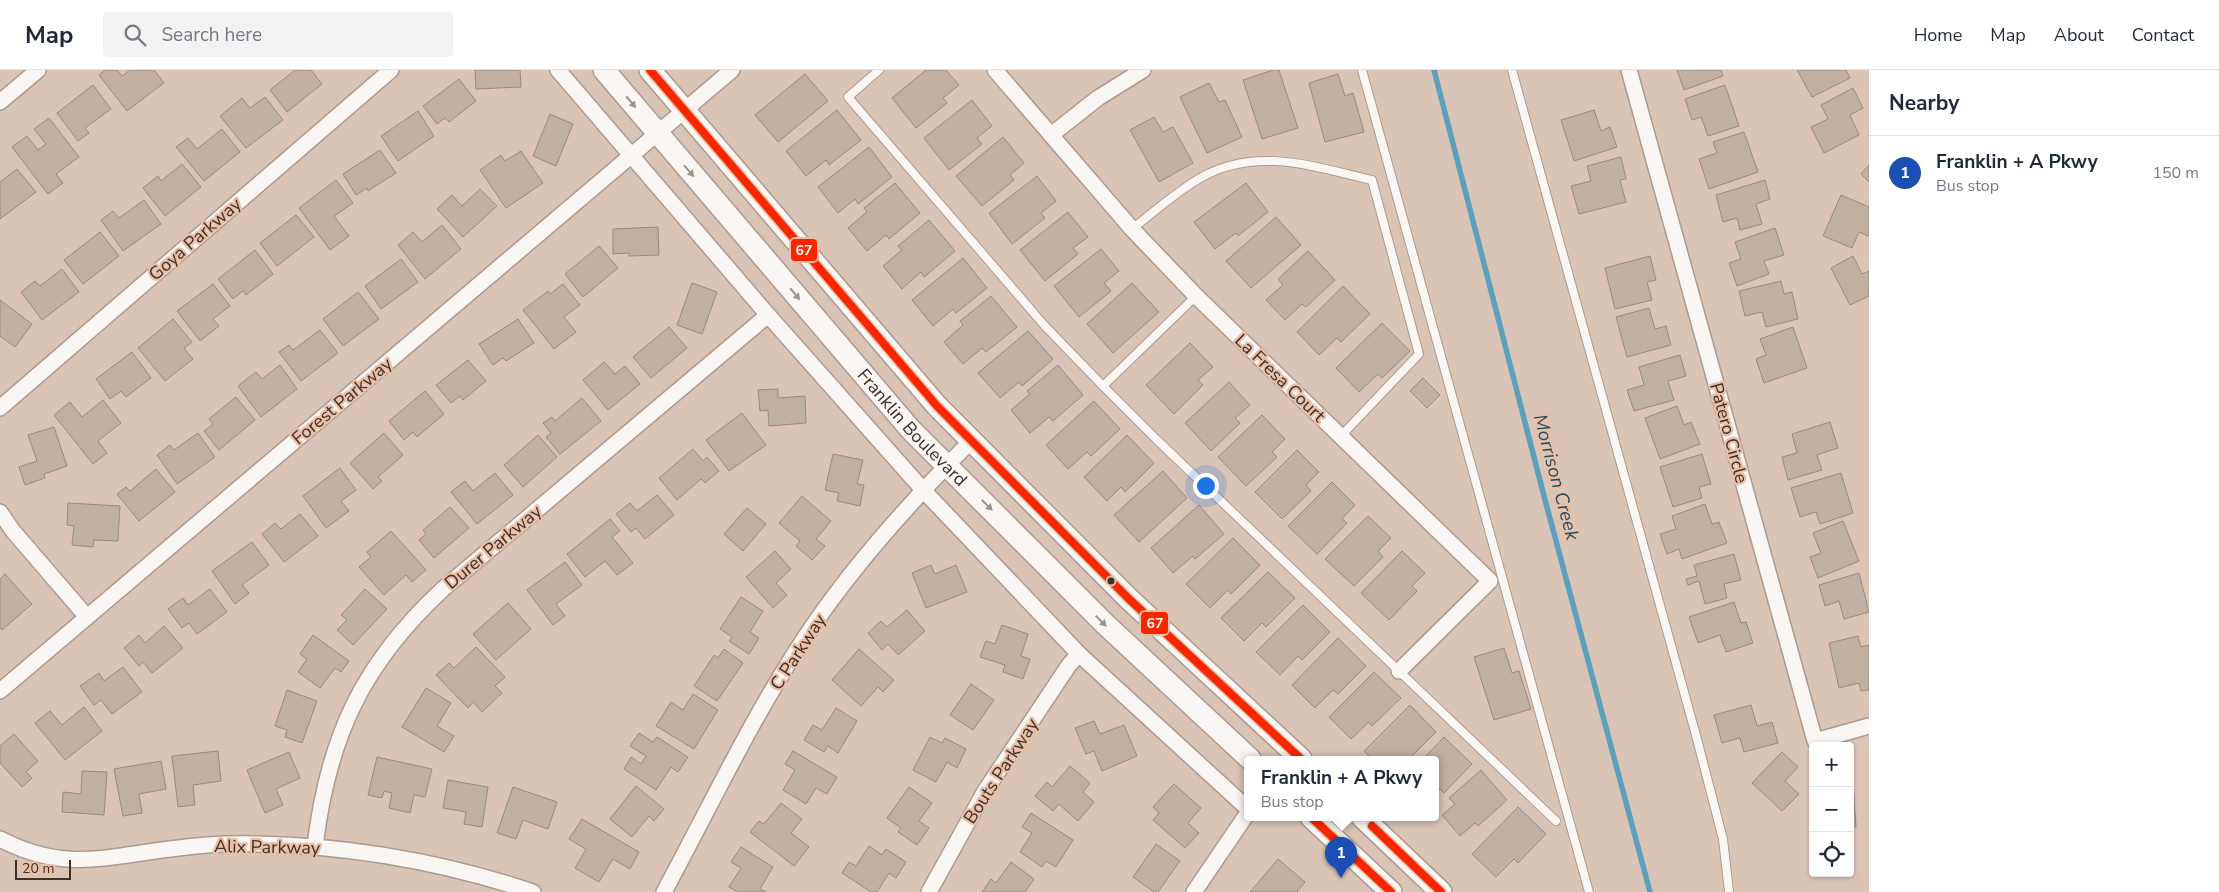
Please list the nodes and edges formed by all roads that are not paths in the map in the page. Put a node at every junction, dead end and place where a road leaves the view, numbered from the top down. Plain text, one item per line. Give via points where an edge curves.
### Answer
1 (38, 70) edge
2 (391, 70) edge
3 (558, 70) edge
4 (604, 70) edge
5 (650, 70) edge
6 (732, 70) edge
7 (879, 70) edge
8 (996, 70) edge
9 (1143, 70) edge
10 (1362, 70) edge
11 (1512, 70) edge
12 (1629, 70) edge
13 (0, 102) edge
14 (684, 111) junction
15 (658, 134) junction
16 (1051, 136) junction
17 (631, 156) junction
18 (1132, 229) junction
19 (1196, 296) junction
20 (768, 315) junction
21 (1103, 386) junction
22 (0, 408) edge
23 (1340, 437) junction
24 (972, 440) junction
25 (947, 465) junction
26 (924, 491) junction
27 (0, 512) edge
28 (87, 617) junction
29 (1079, 654) junction
30 (1400, 671) junction
31 (0, 691) edge
32 (1869, 726) edge
33 (1247, 756) edge
34 (1299, 756) edge
35 (1244, 805) edge
36 (1244, 818) edge
37 (1315, 821) edge
38 (1366, 821) edge
39 (1556, 821) dead end
40 (0, 839) edge
41 (314, 846) junction
42 (533, 892) edge
43 (664, 892) edge
44 (930, 892) edge
45 (1194, 892) edge
46 (1391, 892) edge
47 (1440, 892) edge
48 (1588, 892) edge
49 (1729, 892) edge

1 - 13 street
2 - 22 street, Goya Parkway
3 - 17 street
4 -> 15 main road, Franklin Boulevard
5 - 14 main road, Franklin Boulevard
6 - 14 street, Forest Parkway
7 - 21 lane via 848,97 1044,325
8 - 16 street, La Fresa Court
9 - 16 street via 1098,98
10 - 48 lane
11 - 49 lane via 1697,739 1723,839
12 - 32 street, Patero Circle via 1814,741
14 - 15 street, Forest Parkway
14 - 24 main road, Franklin Boulevard via 937,406
15 - 17 street, Forest Parkway
15 -> 25 main road, Franklin Boulevard via 911,430
16 - 18 street, La Fresa Court
17 - 20 street
17 - 28 street, Forest Parkway
18 - 19 street, La Fresa Court
18 - 23 lane via 1201,178 1242,162 1286,160 1372,180 1419,354
19 - 21 lane
19 - 23 street, La Fresa Court
20 - 26 street
20 - 41 street, Durer Parkway via 443,589 407,625 376,665 350,709 325,781
21 - 30 lane
23 - 30 street, La Fresa Court via 1490,581
24 - 25 street, C Parkway
24 - 34 main road, Franklin Boulevard via 1129,599
25 - 26 street, C Parkway
25 -> 33 main road, Franklin Boulevard via 1105,624
26 - 29 street
26 - 43 street, C Parkway via 846,581 806,636 768,697
27 - 28 street
28 - 31 street, Forest Parkway
29 - 35 street
29 - 44 street, Bouts Parkway via 985,791
30 - 39 lane
36 - 45 street
37 - 46 main road
38 - 47 main road
40 - 41 street, Alix Parkway via 33,854 72,861 202,846
41 - 42 street, Alix Parkway via 428,863 482,875

